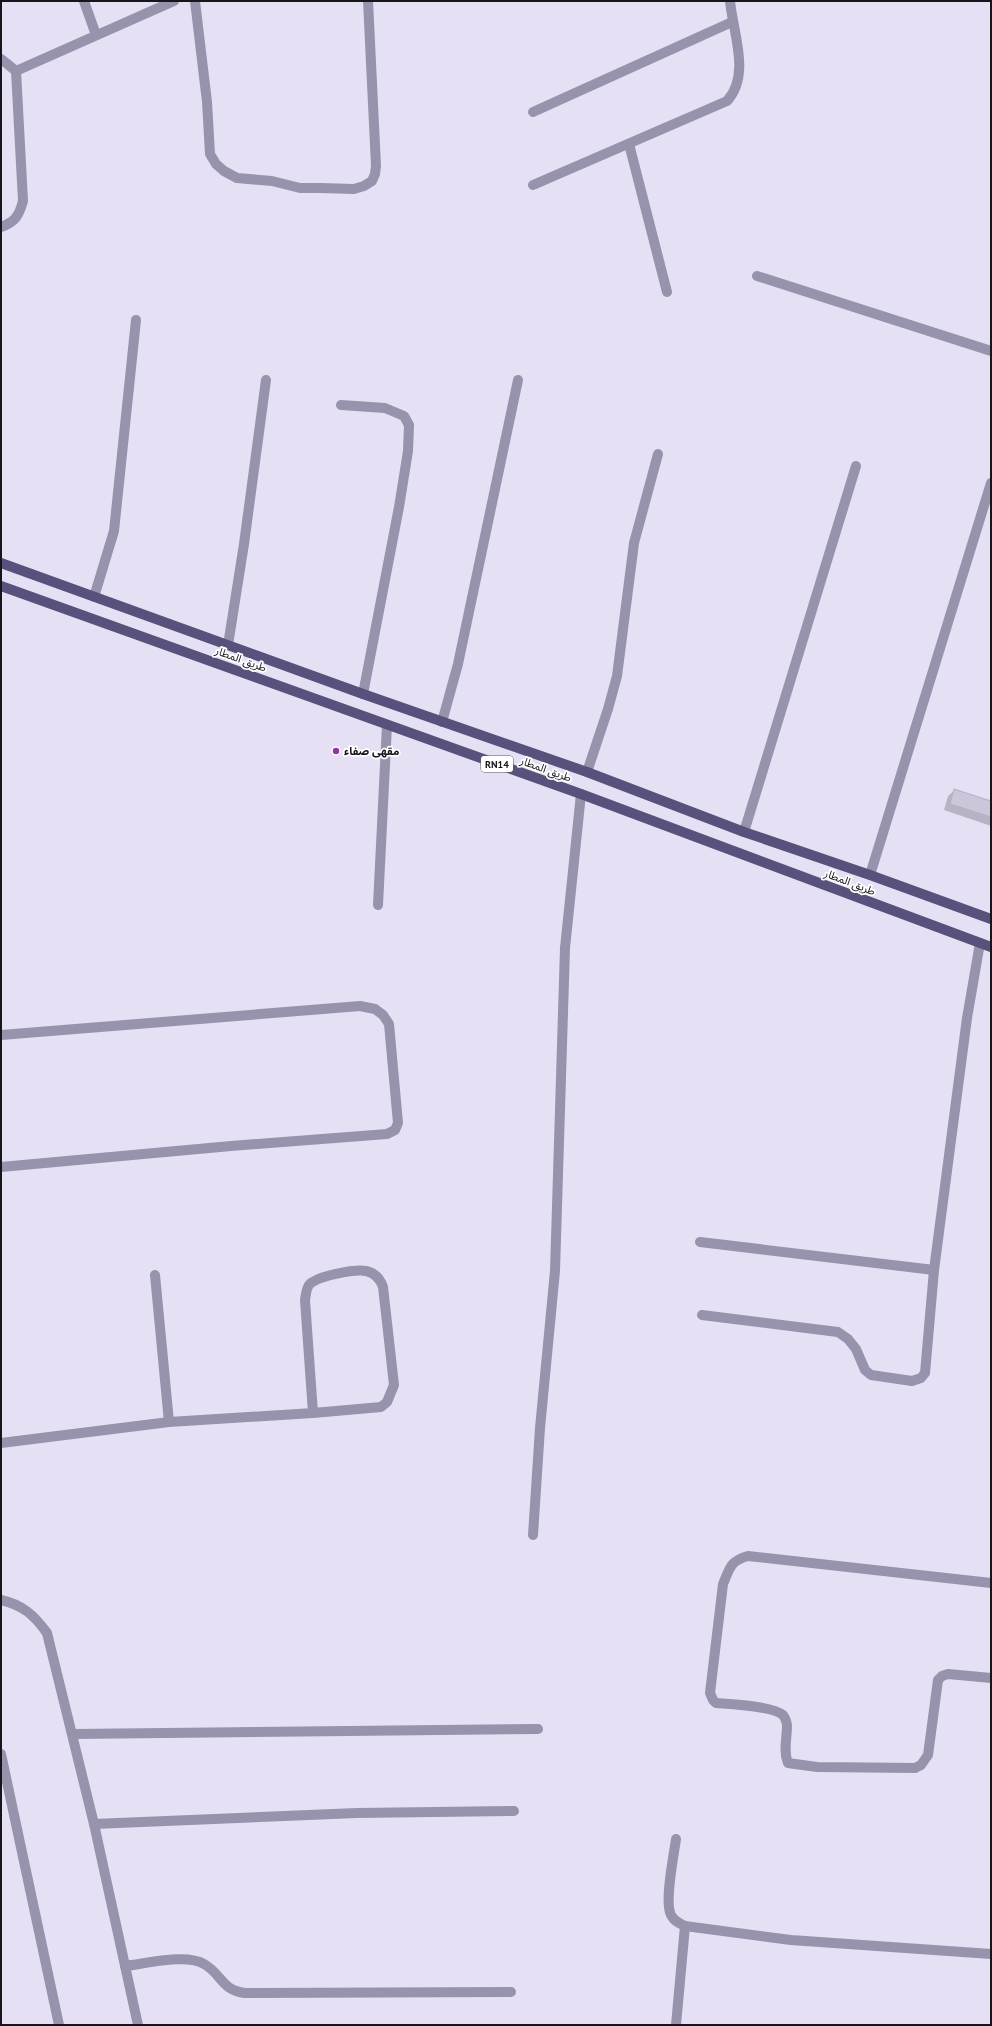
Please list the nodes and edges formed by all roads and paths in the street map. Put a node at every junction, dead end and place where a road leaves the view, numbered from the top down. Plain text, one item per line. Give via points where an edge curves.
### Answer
1 (84, 1) edge
2 (174, 1) edge
3 (195, 1) edge
4 (368, 1) edge
5 (730, 1) edge
6 (732, 22) junction
7 (96, 35) junction
8 (1, 60) edge
9 (16, 71) junction
10 (533, 112) dead end
11 (629, 144) junction
12 (533, 185) dead end
13 (1, 228) edge
14 (757, 276) dead end
15 (667, 292) dead end
16 (136, 320) dead end
17 (991, 351) edge
18 (266, 380) dead end
19 (518, 380) dead end
20 (341, 405) dead end
21 (658, 454) dead end
22 (856, 466) dead end
23 (991, 483) edge
24 (1, 563) edge
25 (1, 586) edge
26 (94, 597) junction
27 (228, 645) junction
28 (363, 694) junction
29 (442, 722) junction
30 (387, 725) junction
31 (587, 772) junction
32 (581, 794) junction
33 (744, 832) junction
34 (870, 875) junction
35 (378, 906) dead end
36 (991, 919) edge
37 (980, 943) junction
38 (991, 946) edge
39 (1, 1035) edge
40 (1, 1167) edge
41 (700, 1242) dead end
42 (934, 1270) junction
43 (155, 1276) dead end
44 (702, 1315) dead end
45 (313, 1413) junction
46 (169, 1422) junction
47 (1, 1443) edge
48 (533, 1535) dead end
49 (991, 1584) edge
50 (1, 1600) edge
51 (991, 1678) edge
52 (538, 1729) dead end
53 (73, 1734) junction
54 (1, 1754) edge
55 (514, 1811) dead end
56 (94, 1824) junction
57 (676, 1839) dead end
58 (685, 1926) junction
59 (991, 1954) edge
60 (125, 1966) junction
61 (511, 1992) dead end
62 (59, 2025) edge
63 (138, 2025) edge
64 (676, 2025) edge

1 - 7 street
2 - 7 street
3 - 4 street via 207,102 210,154 216,164 224,172 237,178 272,181 300,188 354,189 372,181 376,166
5 - 6 street
6 - 10 street
6 - 11 street via 739,61 735,93 727,101
7 - 9 street
8 - 9 street
9 - 13 street via 23,201 20,214
11 - 12 street
11 - 15 street
14 - 17 street
16 - 26 street via 114,531
18 - 27 street
19 - 29 street via 458,664
20 - 28 street via 385,408 404,416 408,425 408,450 399,507
21 - 31 street via 634,543 617,676
22 - 33 street
23 - 34 street
24 - 26 main road, طريق المطار / RN14
25 - 30 main road, طريق المطار / RN14
26 - 27 main road, طريق المطار / RN14
27 - 28 main road, طريق المطار / RN14
28 - 29 main road, طريق المطار / RN14
29 - 31 main road, طريق المطار / RN14
30 - 32 main road, طريق المطار / RN14
30 - 35 street
31 - 33 main road, طريق المطار / RN14
32 - 37 main road, طريق المطار / RN14
32 - 48 street via 565,948 554,1271
33 - 34 main road, طريق المطار / RN14
34 - 36 main road, طريق المطار / RN14
37 - 38 main road, طريق المطار / RN14
37 - 42 street via 967,1018
39 - 40 street via 360,1006 375,1010 383,1015 389,1024 398,1123 395,1130 387,1134
41 - 42 street
42 - 44 street via 925,1373 921,1378 912,1381 870,1375 865,1370 856,1349 838,1332
43 - 46 street
45 - 45 street via 374,1409 387,1402 391,1395 394,1385 384,1287 380,1278 364,1270 323,1276 315,1280 307,1291 305,1300
45 - 46 street
46 - 47 street
49 - 51 street via 748,1556 736,1560 729,1568 723,1584 710,1693 716,1703 766,1709 784,1716 787,1724 785,1757 788,1763 817,1767 915,1768 928,1755 938,1680 948,1674
50 - 53 street via 12,1603 34,1616 47,1633
52 - 53 street
53 - 56 street
54 - 62 street
55 - 56 street via 357,1813
56 - 60 street
57 - 58 street via 669,1892 670,1914 676,1922
58 - 59 street via 791,1940
58 - 64 street
60 - 61 street via 180,1960 200,1962 210,1968 230,1989 245,1993
60 - 63 street

